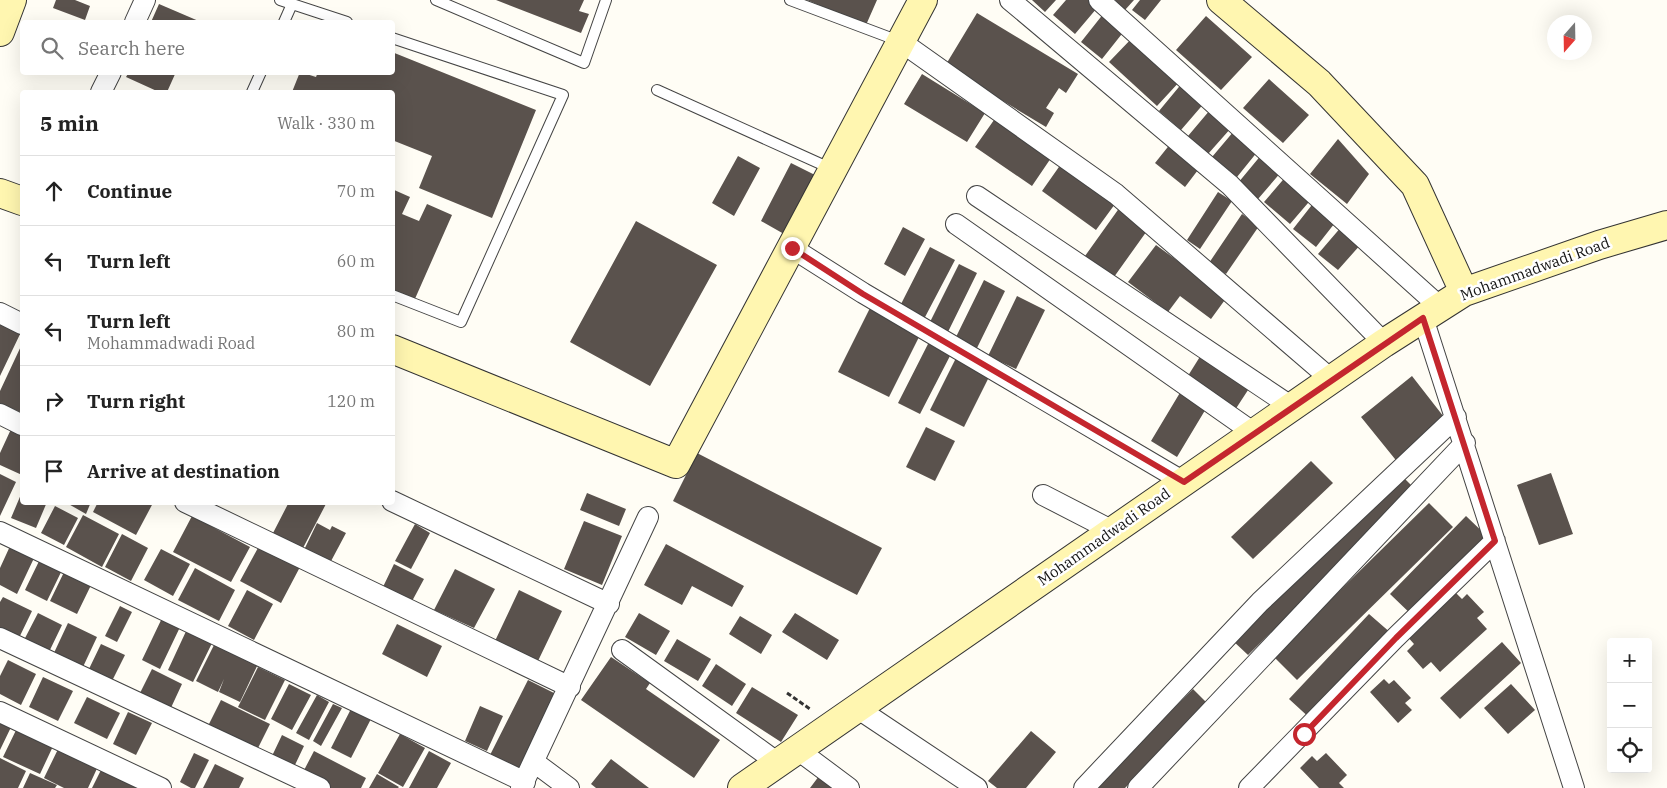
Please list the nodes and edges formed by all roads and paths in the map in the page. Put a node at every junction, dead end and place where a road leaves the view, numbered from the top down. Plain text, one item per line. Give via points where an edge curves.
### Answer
1 (12, 0) edge
2 (145, 0) edge
3 (280, 0) edge
4 (436, 0) edge
5 (606, 0) edge
6 (790, 0) edge
7 (923, 0) edge
8 (1010, 0) edge
9 (1099, 0) edge
10 (1221, 0) edge
11 (292, 4) junction
12 (135, 20) edge
13 (285, 20) edge
14 (341, 20) edge
15 (0, 32) edge
16 (395, 39) edge
17 (900, 41) junction
18 (110, 75) edge
19 (260, 75) edge
20 (102, 90) edge
21 (253, 90) edge
22 (657, 90) dead end
23 (833, 170) junction
24 (0, 193) edge
25 (977, 196) dead end
26 (20, 200) edge
27 (956, 224) dead end
28 (1667, 225) edge
29 (792, 248) junction
30 (1464, 292) junction
31 (395, 296) edge
32 (0, 313) edge
33 (1432, 313) junction
34 (20, 323) edge
35 (1384, 343) junction
36 (395, 351) edge
37 (1332, 380) junction
38 (1292, 407) junction
39 (0, 414) edge
40 (1456, 417) junction
41 (20, 424) edge
42 (1254, 434) junction
43 (1465, 444) junction
44 (1184, 482) junction
45 (1042, 495) dead end
46 (395, 502) edge
47 (191, 505) edge
48 (648, 518) dead end
49 (1113, 531) junction
50 (0, 532) edge
51 (1495, 541) junction
52 (609, 604) junction
53 (0, 638) edge
54 (622, 650) dead end
55 (570, 687) junction
56 (857, 708) junction
57 (0, 712) edge
58 (788, 756) junction
59 (534, 762) junction
60 (523, 785) edge
61 (161, 788) edge
62 (320, 788) edge
63 (569, 788) edge
64 (742, 788) edge
65 (849, 788) edge
66 (977, 788) edge
67 (1084, 788) edge
68 (1138, 788) edge
69 (1250, 788) edge
70 (1574, 788) edge

1 - 15 street
2 - 12 street
3 - 11 lane
4 - 5 lane via 584,63
6 - 17 lane
7 - 17 street
8 - 35 street via 1230,185
9 - 33 street
10 - 30 street via 1319,83 1416,185
11 - 13 lane
11 - 14 lane
16 - 31 lane via 563,95 461,322
17 - 23 street
17 - 37 street via 1116,194
18 - 20 street
19 - 21 lane
22 - 23 lane
23 - 29 street
24 - 26 street
25 - 38 street
27 - 42 street
28 - 30 street, Mohammadwadi Road
29 - 36 street via 676,464
29 - 44 street via 863,294
30 - 33 street, Mohammadwadi Road
32 - 34 street
33 - 35 street, Mohammadwadi Road
33 - 40 street
35 - 37 street, Mohammadwadi Road
37 - 38 street, Mohammadwadi Road
38 - 42 street, Mohammadwadi Road
39 - 41 street
40 - 43 street
40 - 67 street via 1260,602
42 - 44 street, Mohammadwadi Road
43 - 51 street
43 - 68 street
44 - 49 street, Mohammadwadi Road
45 - 49 street
46 - 52 street
47 - 55 street
48 - 52 street
49 - 56 street, Mohammadwadi Road
50 - 60 street
51 - 69 street
51 - 70 street
52 - 55 street
53 - 62 street
54 - 58 street
55 - 59 street
56 - 58 street, Mohammadwadi Road
56 - 66 street
57 - 61 street
58 - 64 street, Mohammadwadi Road
58 - 65 street
59 - 60 street
59 - 63 street

